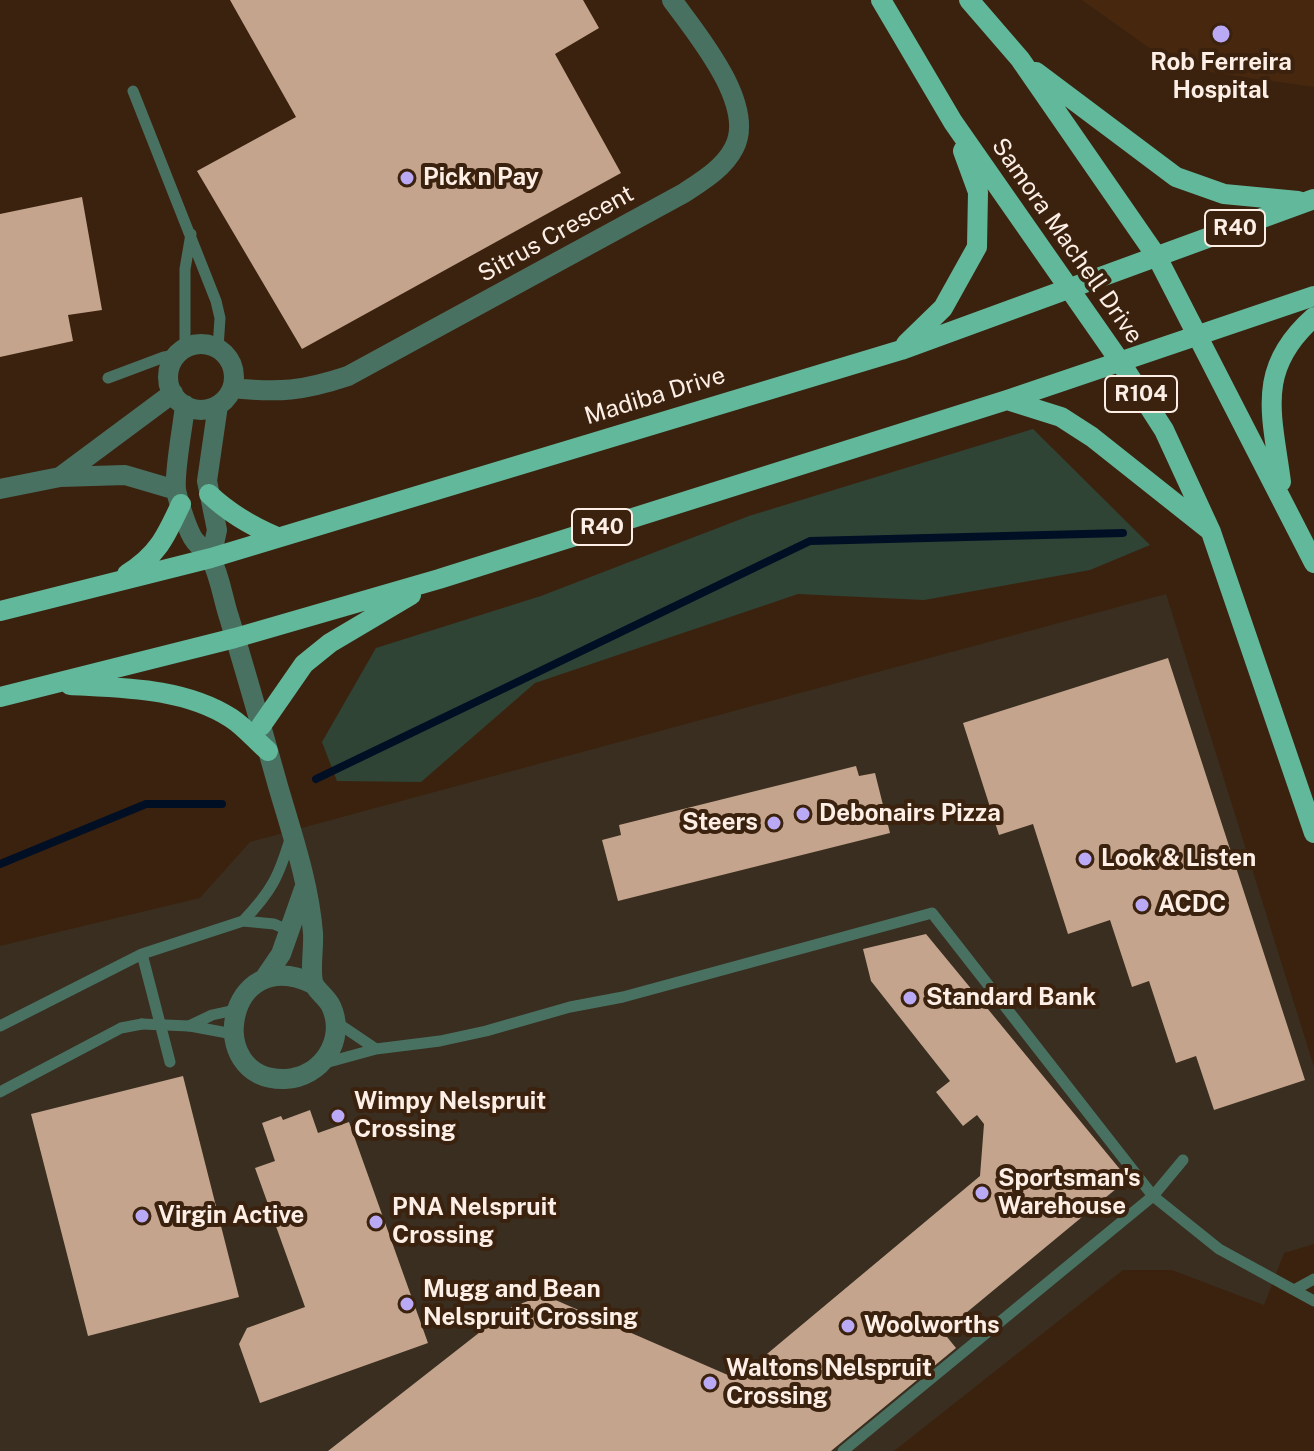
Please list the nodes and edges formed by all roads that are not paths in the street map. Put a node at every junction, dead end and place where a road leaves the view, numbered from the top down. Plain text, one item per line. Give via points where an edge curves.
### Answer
1 (672, 0) edge
2 (881, 0) edge
3 (969, 0) edge
4 (1020, 59) junction
5 (133, 91) dead end
6 (953, 122) junction
7 (1310, 200) edge
8 (191, 234) junction
9 (1157, 257) junction
10 (1067, 289) junction
11 (1314, 296) edge
12 (1314, 317) edge
13 (1198, 334) junction
14 (218, 348) junction
15 (901, 350) junction
16 (181, 352) junction
17 (1119, 360) junction
18 (108, 378) dead end
19 (232, 388) junction
20 (179, 399) junction
21 (1007, 400) junction
22 (218, 405) junction
23 (60, 477) junction
24 (0, 489) edge
25 (209, 494) junction
26 (179, 497) junction
27 (1283, 497) junction
28 (1211, 532) junction
29 (277, 537) junction
30 (211, 558) junction
31 (1314, 563) edge
32 (439, 579) junction
33 (117, 581) junction
34 (0, 611) edge
35 (235, 638) junction
36 (50, 683) junction
37 (0, 697) edge
38 (261, 726) junction
39 (268, 751) junction
40 (1314, 833) edge
41 (292, 834) junction
42 (305, 886) junction
43 (243, 921) junction
44 (290, 931) junction
45 (142, 954) junction
46 (264, 979) junction
47 (313, 984) junction
48 (235, 1010) junction
49 (336, 1022) junction
50 (0, 1026) edge
51 (189, 1026) junction
52 (233, 1034) junction
53 (376, 1049) junction
54 (170, 1062) dead end
55 (320, 1064) junction
56 (0, 1092) edge
57 (1183, 1160) dead end
58 (1153, 1196) junction
59 (1314, 1279) edge
60 (1294, 1290) junction
61 (1314, 1301) edge
62 (843, 1451) edge

1 - 19 street, Sitrus Crescent via 715,59 736,105 740,131 734,149 712,174 348,376 299,390
2 - 6 main road, Samora Machell Drive / R104
3 - 4 main road
4 - 7 main road via 1176,177 1224,194
4 - 9 main road
5 - 8 lane
6 - 10 main road, Samora Machell Drive / R104
6 - 15 main road via 978,192 977,247 943,308
7 - 9 main road, Madiba Drive / R40
8 - 14 lane via 220,318
8 - 16 lane
9 - 10 main road, Madiba Drive / R40
9 - 13 main road
10 - 15 main road, Madiba Drive / R40
10 - 17 main road, Samora Machell Drive / R104
11 - 13 main road, R40
12 - 27 main road via 1300,329 1273,376 1270,403
13 - 17 main road, R40
13 - 27 main road
14 - 16 street via 196,344
14 - 19 street via 232,366
15 - 29 main road, Madiba Drive / R40
16 - 18 lane
16 - 20 street via 168,373
17 - 21 main road, R40
17 - 28 main road, Samora Machell Drive / R104 via 1164,430
19 - 22 street
20 - 22 street via 207,409
20 - 23 street via 151,409
20 - 26 street
21 - 28 main road via 1061,417 1092,437
21 - 32 main road, R40
22 - 25 street
23 - 24 street
23 - 26 street via 125,475
25 - 29 main road via 225,510
25 - 30 street via 217,530
26 - 30 street via 192,538
26 - 33 main road via 160,547
27 - 31 main road
28 - 40 main road, Samora Machell Drive / R104
29 - 30 main road, Madiba Drive / R40
30 - 33 main road, Madiba Drive / R40
30 - 35 street
32 - 35 main road, R40
32 - 38 main road via 304,664
33 - 34 main road, Madiba Drive / R40
35 - 36 main road, R40
35 - 38 street
36 - 37 main road, R40
36 - 39 main road via 189,698 232,719
38 - 39 street
39 - 41 street
41 - 42 street
41 - 43 lane via 280,873
42 - 44 street
42 - 47 street via 313,934
43 - 44 lane
43 - 45 lane
44 - 46 street
45 - 50 lane
45 - 54 lane
46 - 47 street via 289,976
46 - 48 street
47 - 49 street
48 - 51 lane
48 - 52 street
49 - 53 lane
49 - 55 street via 333,1045
51 - 52 lane
51 - 56 lane, bridge via 121,1028
52 - 55 street via 243,1059 265,1076 295,1078
53 - 55 lane
53 - 58 lane via 486,1031 932,913
57 - 58 lane
58 - 60 lane via 1219,1249
58 - 62 lane
59 - 60 lane
60 - 61 lane

